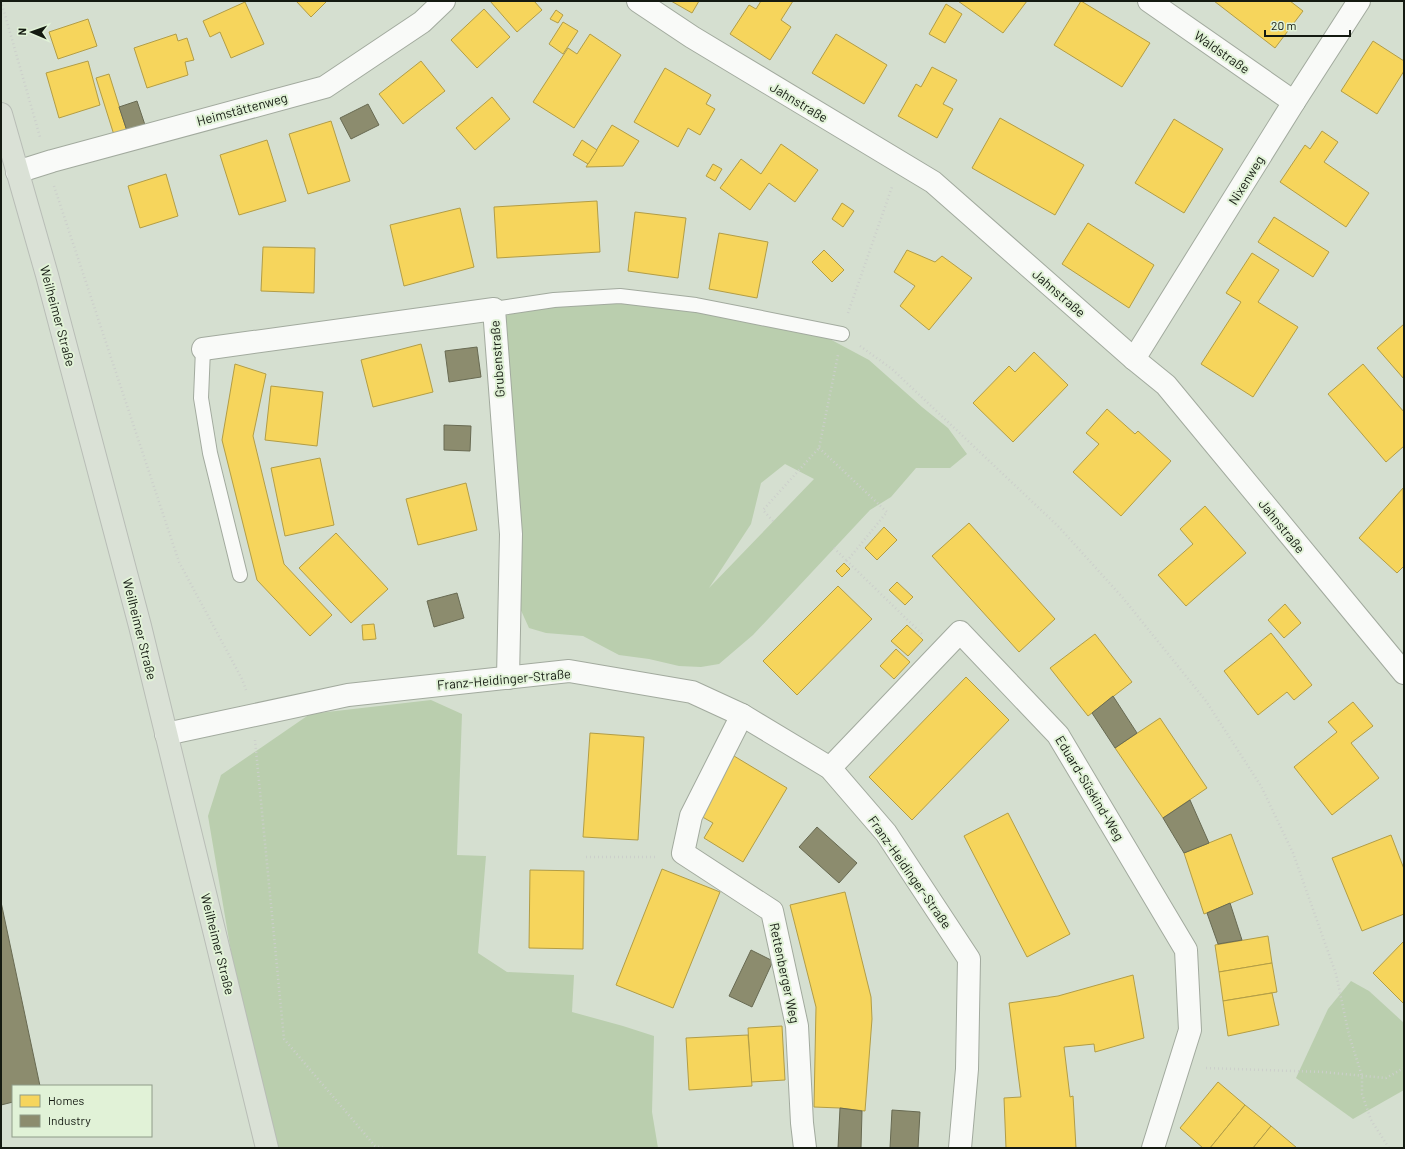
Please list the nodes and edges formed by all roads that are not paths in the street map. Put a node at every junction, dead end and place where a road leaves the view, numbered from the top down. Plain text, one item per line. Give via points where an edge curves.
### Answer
1 (444, 1) edge
2 (638, 1) edge
3 (1149, 1) edge
4 (1359, 1) edge
5 (1294, 102) junction
6 (1, 114) edge
7 (17, 172) junction
8 (494, 309) junction
9 (842, 334) road end
10 (203, 349) joint
11 (1134, 359) junction
12 (240, 575) dead end
13 (1404, 673) edge
14 (508, 678) junction
15 (742, 716) junction
16 (166, 734) junction
17 (830, 768) junction
18 (267, 1148) edge
19 (805, 1148) edge
20 (960, 1148) edge
21 (1152, 1148) edge

1 - 7 street, Heimstättenweg via 422,22 324,87
2 - 11 street, Jahnstraße via 692,37 933,182
3 - 5 street, Waldstraße
4 - 5 street, Nixenweg
5 - 11 street, Nixenweg
6 - 7 main road, Weilheimer Straße
7 - 16 main road, Weilheimer Straße via 47,275
8 - 9 lane via 554,300 620,296 696,305
8 - 10 street, Grubenstraße
8 - 14 street, Grubenstraße via 510,534
10 - 12 lane via 201,398 210,453
11 - 13 street, Jahnstraße via 1166,385
14 - 15 street, Franz-Heidinger-Straße via 569,671 692,692
14 - 16 street, Franz-Heidinger-Straße via 348,695
15 - 17 street, Franz-Heidinger-Straße
15 - 19 street, Rettenberger Weg via 691,816 683,853 772,911 797,1026
16 - 18 main road, Weilheimer Straße
17 - 20 street, Franz-Heidinger-Straße via 886,833 969,959 967,1069
17 - 21 street, Eduard-Süskind-Weg via 960,632 1058,735 1186,950 1190,1030

